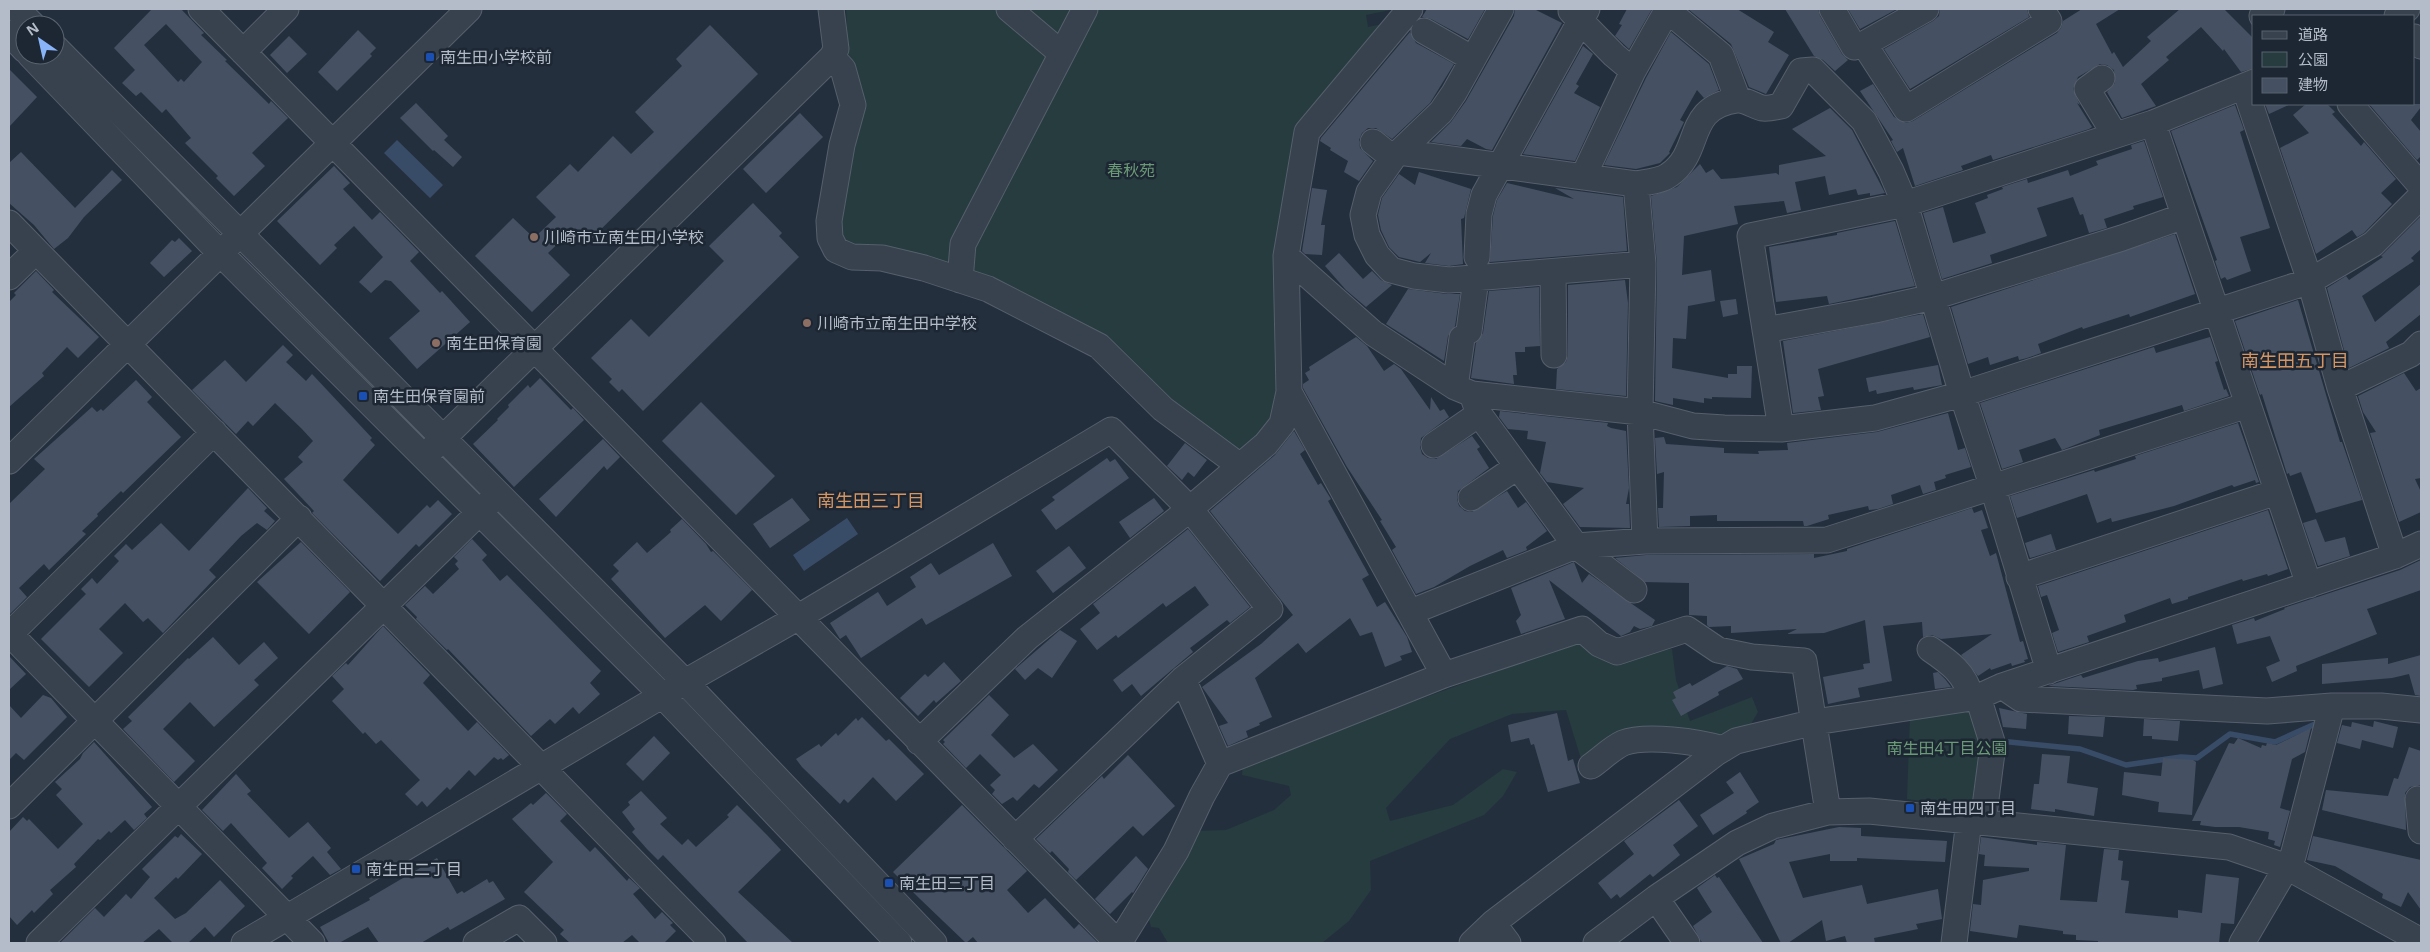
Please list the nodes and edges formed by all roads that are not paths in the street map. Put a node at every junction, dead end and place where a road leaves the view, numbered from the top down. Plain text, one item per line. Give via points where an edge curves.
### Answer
1 (201, 9) edge
2 (286, 9) edge
3 (469, 9) edge
4 (831, 9) edge
5 (1009, 9) edge
6 (1085, 9) edge
7 (1410, 9) edge
8 (1501, 9) edge
9 (1832, 9) edge
10 (1926, 9) edge
11 (2041, 9) edge
12 (1668, 10) edge
13 (1579, 13) edge
14 (1424, 31) dead end
15 (1864, 44) junction
16 (243, 52) junction
17 (1061, 53) junction
18 (65, 57) edge
19 (832, 57) junction
20 (1473, 59) junction
21 (40, 65) edge
22 (1633, 71) junction
23 (2102, 78) dead end
24 (2249, 84) edge
25 (1738, 100) junction
26 (2256, 105) edge
27 (2351, 105) edge
28 (2153, 123) junction
29 (2115, 135) junction
30 (1373, 142) dead end
31 (332, 145) junction
32 (1396, 155) junction
33 (1500, 164) junction
34 (1583, 177) junction
35 (1636, 184) junction
36 (2421, 186) edge
37 (2421, 196) edge
38 (1905, 204) junction
39 (2184, 216) junction
40 (9, 223) edge
41 (240, 235) junction
42 (36, 250) junction
43 (220, 253) junction
44 (1286, 256) junction
45 (1643, 264) junction
46 (1476, 268) junction
47 (1554, 272) junction
48 (9, 277) edge
49 (960, 280) junction
50 (2310, 281) junction
51 (1933, 297) junction
52 (2217, 312) junction
53 (1764, 330) junction
54 (127, 343) junction
55 (534, 349) junction
56 (1554, 355) dead end
57 (2418, 355) edge
58 (2340, 388) junction
59 (1289, 392) junction
60 (1962, 394) junction
61 (1469, 399) junction
62 (2248, 405) junction
63 (1640, 412) junction
64 (1781, 429) junction
65 (214, 432) junction
66 (443, 439) junction
67 (1434, 445) dead end
68 (424, 457) junction
69 (9, 461) edge
70 (1240, 466) junction
71 (1517, 467) junction
72 (1992, 485) junction
73 (2278, 492) junction
74 (498, 494) junction
75 (1471, 498) dead end
76 (1190, 509) junction
77 (479, 512) junction
78 (299, 518) junction
79 (1645, 541) junction
80 (2421, 544) edge
81 (1576, 546) junction
82 (2395, 556) junction
83 (2019, 577) junction
84 (2309, 585) junction
85 (1634, 590) dead end
86 (384, 605) junction
87 (1411, 612) junction
88 (798, 618) junction
89 (9, 634) edge
90 (1930, 649) dead end
91 (2049, 671) junction
92 (1444, 675) junction
93 (1183, 679) junction
94 (685, 682) junction
95 (2002, 686) junction
96 (663, 696) junction
97 (1974, 697) junction
98 (2332, 706) junction
99 (2421, 710) edge
100 (94, 721) junction
101 (1815, 722) junction
102 (919, 742) junction
103 (1723, 749) junction
104 (1220, 764) junction
105 (1591, 766) dead end
106 (542, 767) junction
107 (9, 806) edge
108 (178, 807) junction
109 (1828, 812) junction
110 (1976, 821) junction
111 (1015, 839) junction
112 (2287, 867) junction
113 (1656, 898) junction
114 (286, 917) junction
115 (1493, 924) junction
116 (2421, 942) edge
117 (39, 943) edge
118 (244, 943) edge
119 (312, 943) edge
120 (476, 943) edge
121 (544, 943) edge
122 (713, 943) edge
123 (899, 943) edge
124 (934, 943) edge
125 (1118, 943) edge
126 (1472, 943) edge
127 (1508, 943) edge
128 (1596, 943) edge
129 (1687, 943) edge
130 (1954, 943) edge
131 (2242, 943) edge

1 - 16 street
2 - 16 street
3 - 31 street
4 - 19 street via 836,49
5 - 17 street
6 - 17 street
7 - 44 street via 1307,132
8 - 20 street
9 - 15 street via 1854,47
10 - 15 street
11 - 15 street via 2049,20 1906,109
12 - 22 street
12 - 25 street via 1721,55
13 - 22 street via 1614,55
13 - 33 street
14 - 20 street
16 - 31 street
17 - 49 street via 963,244
18 - 41 street
19 - 49 street via 843,69 853,105 842,145 829,221 830,238 836,250 852,257 882,258 924,268
19 - 55 street
20 - 32 street via 1441,112
21 - 43 street
22 - 34 street
23 - 29 street via 2087,89
24 - 28 street
25 - 35 street via 1708,110 1697,124 1693,143 1669,175
25 - 38 street via 1764,108 1781,106 1801,71 1813,70 1864,121
26 - 50 street
27 - 36 street
28 - 29 street
28 - 39 street
29 - 38 street
30 - 32 street
31 - 41 street
31 - 55 street
32 - 33 street
32 - 46 street via 1370,192 1363,215 1367,236 1377,255 1391,270 1414,276 1440,279
33 - 34 street
33 - 46 street via 1484,195 1479,214
34 - 35 street
35 - 45 street
37 - 50 street via 2373,244
38 - 51 street
38 - 53 street via 1750,236
39 - 51 street
39 - 52 street
40 - 42 street
41 - 43 street
41 - 66 street
42 - 48 street
42 - 54 street
43 - 54 street
43 - 68 street
44 - 59 street
44 - 61 street via 1373,333
45 - 47 street
45 - 63 street
46 - 47 street
46 - 61 street via 1466,334
47 - 56 street
49 - 70 street via 988,289 1099,346 1163,409
50 - 52 street
50 - 58 street
51 - 53 street
51 - 60 street
52 - 60 street
52 - 62 street
53 - 64 street
54 - 65 street
54 - 69 street
55 - 66 street
55 - 88 street
57 - 58 street
58 - 82 street
59 - 70 street via 1282,424 1266,444
59 - 87 street
60 - 64 street via 1874,418
60 - 72 street
61 - 63 street
61 - 67 street
61 - 71 street
62 - 72 street
62 - 73 street
63 - 64 street via 1693,426
63 - 79 street
65 - 78 street
65 - 89 street
66 - 68 street
66 - 74 street
68 - 77 street
70 - 76 street
71 - 75 street
71 - 81 street
72 - 79 street via 1827,540
72 - 83 street
73 - 83 street
73 - 84 street
74 - 77 street
74 - 94 street
76 - 88 street via 1111,430
76 - 93 street via 1270,609
76 - 102 street via 1027,638
77 - 86 street
77 - 96 street
78 - 86 street
78 - 100 street
79 - 81 street
80 - 82 street
81 - 85 street
81 - 87 street
82 - 84 street
83 - 91 street
84 - 91 street
86 - 106 street
86 - 108 street
87 - 92 street
88 - 94 street
88 - 102 street
89 - 100 street
90 - 97 street via 1954,666
91 - 95 street
92 - 101 street via 1582,629 1599,644 1617,652 1687,629 1718,650 1752,657 1804,661
92 - 104 street
93 - 104 street
93 - 111 street
94 - 96 street
94 - 124 street
95 - 97 street
95 - 98 street via 2021,699 2267,711
96 - 106 street
96 - 123 street
97 - 101 street
97 - 110 street via 1993,745
98 - 99 street
98 - 112 street via 2293,856
100 - 107 street
100 - 108 street
101 - 103 street via 1755,735
101 - 109 street
102 - 111 street
103 - 105 street via 1700,742 1644,740 1623,743
103 - 115 street
104 - 125 street via 1176,851
106 - 114 street
106 - 122 street
108 - 114 street
108 - 117 street
109 - 110 street via 1869,811
109 - 113 street via 1773,826 1737,843
110 - 112 street via 2229,847
110 - 130 street
111 - 125 street
112 - 116 street
112 - 131 street
113 - 128 street
113 - 129 street
114 - 118 street
114 - 119 street
115 - 126 street
115 - 127 street
120 - 121 street via 519,918

